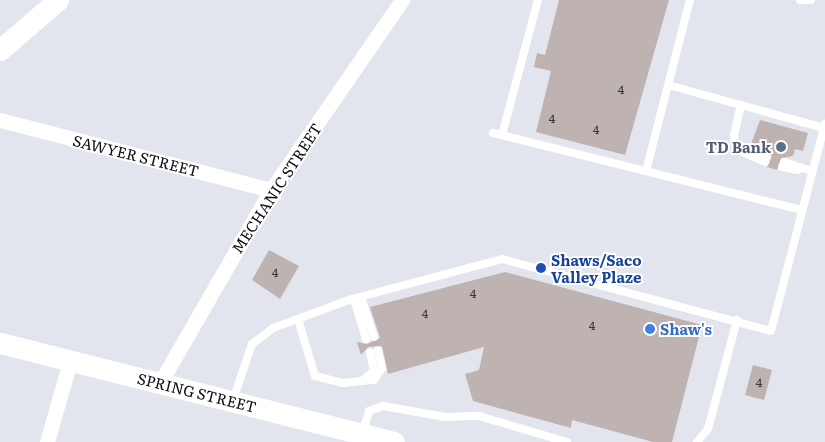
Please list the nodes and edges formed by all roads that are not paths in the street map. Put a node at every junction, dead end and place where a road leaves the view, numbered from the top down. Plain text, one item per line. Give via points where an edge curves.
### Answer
1 (58, 0) edge
2 (402, 0) edge
3 (538, 0) edge
4 (690, 0) edge
5 (800, 0) edge
6 (811, 0) edge
7 (0, 50) edge
8 (668, 85) junction
9 (741, 105) junction
10 (0, 120) edge
11 (824, 126) edge
12 (493, 132) dead end
13 (502, 135) junction
14 (766, 159) dead end
15 (783, 164) dead end
16 (646, 171) junction
17 (810, 171) junction
18 (271, 190) junction
19 (801, 210) junction
20 (358, 298) junction
21 (298, 320) junction
22 (738, 320) junction
23 (370, 338) dead end
24 (0, 343) edge
25 (374, 351) dead end
26 (70, 361) junction
27 (160, 383) junction
28 (232, 402) junction
29 (362, 434) junction
30 (47, 442) edge
31 (394, 442) edge
32 (567, 442) edge
33 (698, 442) edge

1 - 7 main road
2 - 18 street, MECHANIC STREET
3 - 13 lane
4 - 8 lane
5 - 6 lane
8 - 9 lane
8 - 16 lane
9 - 11 lane
9 - 14 lane via 734,135 744,150
10 - 18 street, SAWYER STREET
11 - 17 lane
12 - 13 lane
13 - 16 lane
15 - 17 lane
16 - 19 lane
17 - 19 lane
18 - 27 street, MECHANIC STREET
19 - 22 lane via 771,331
20 - 21 lane
20 - 22 lane via 502,259
20 - 23 lane
21 - 25 lane via 315,376 343,383 370,378 374,371
21 - 28 lane via 254,340
22 - 33 lane via 708,429
24 - 26 main road, SPRING STREET
26 - 27 main road, SPRING STREET
26 - 30 street
27 - 28 main road, SPRING STREET
28 - 29 main road, SPRING STREET
29 - 31 main road, SPRING STREET
29 - 32 lane via 369,411 383,406 445,418 479,416

